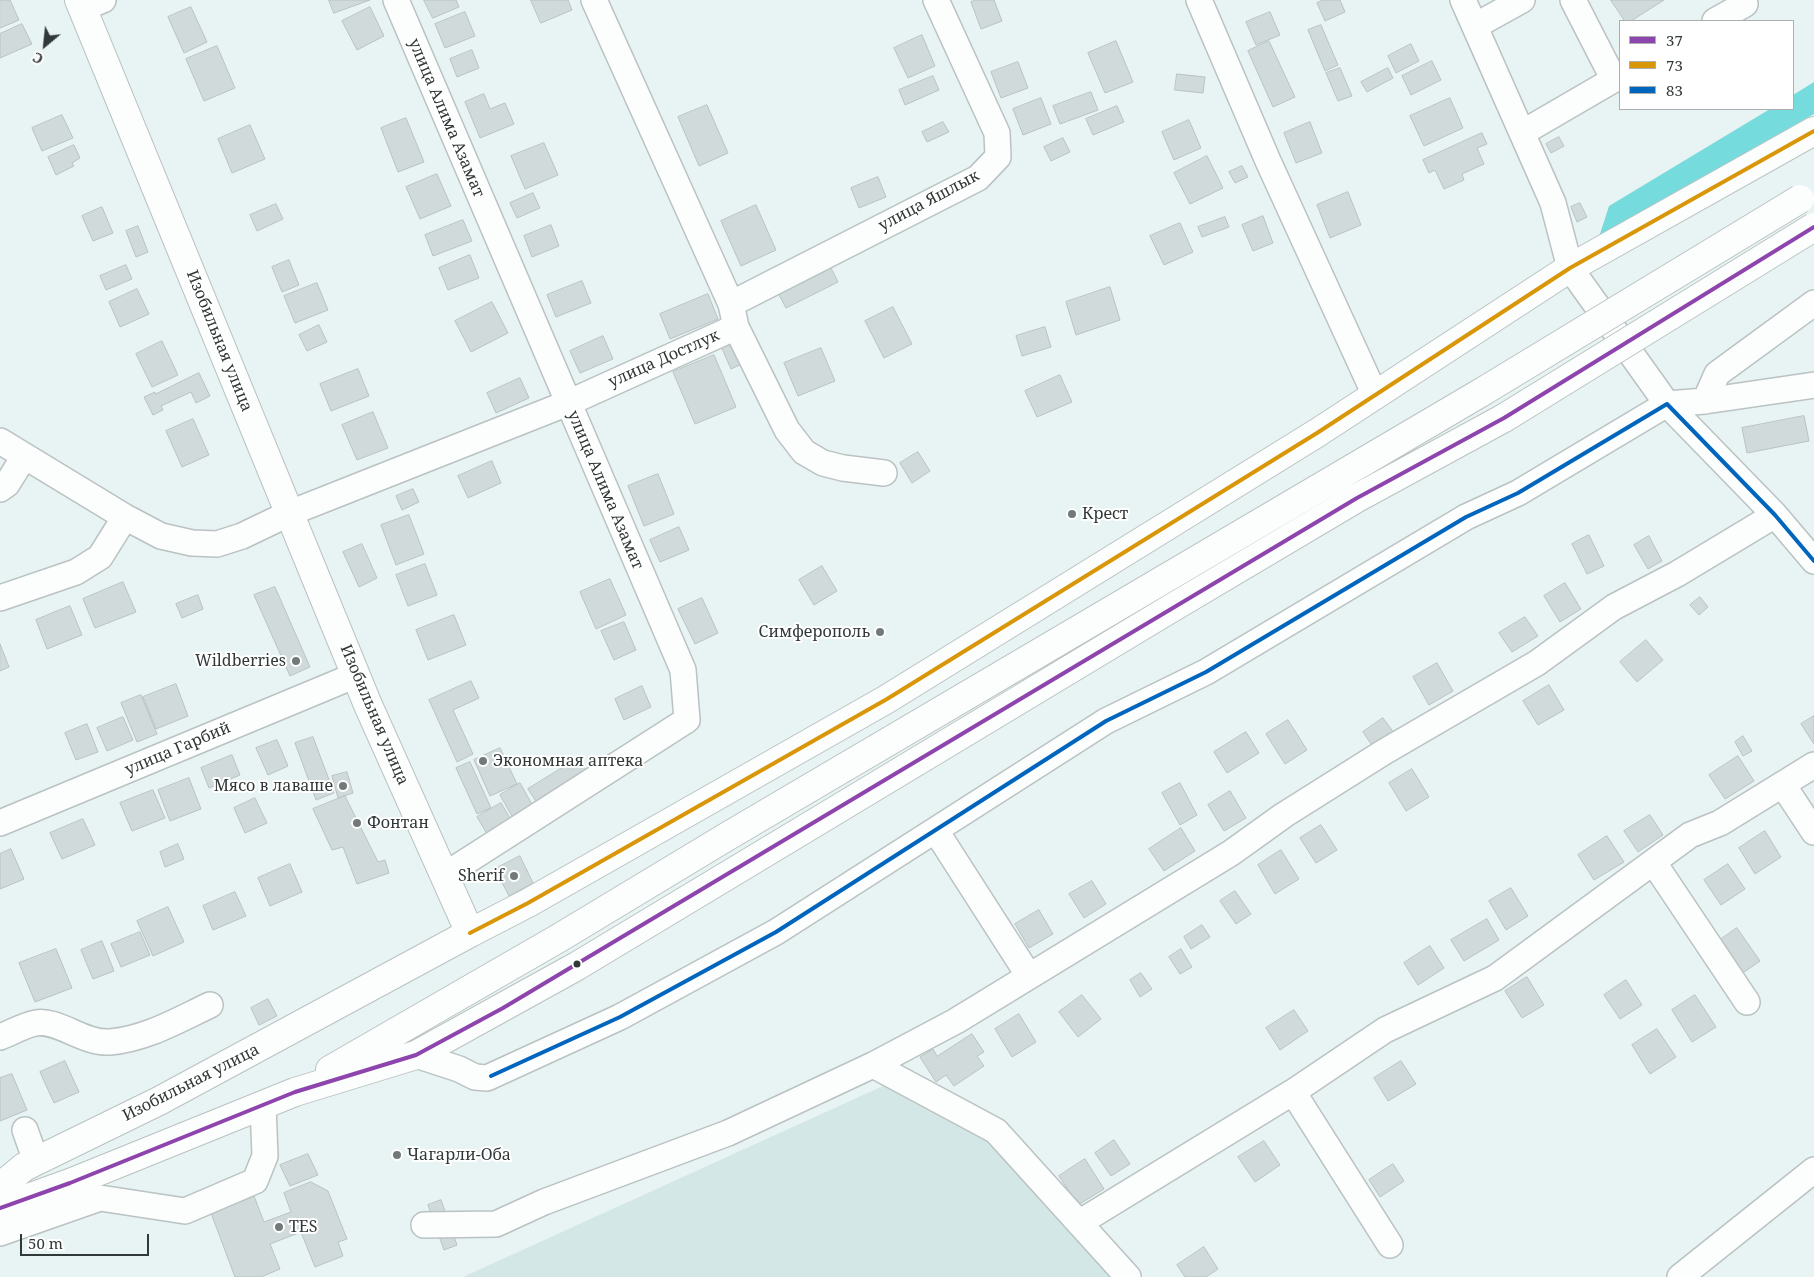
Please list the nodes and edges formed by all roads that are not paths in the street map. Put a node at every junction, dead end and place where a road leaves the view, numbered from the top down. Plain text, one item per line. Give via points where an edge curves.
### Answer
1 (396, 0) edge
2 (594, 0) edge
3 (936, 0) edge
4 (1199, 0) edge
5 (1462, 0) edge
6 (1522, 0) edge
7 (1573, 0) edge
8 (1742, 0) edge
9 (88, 3) edge
10 (1717, 20) edge
11 (1475, 26) junction
12 (1617, 78) edge
13 (1814, 131) edge
14 (1522, 133) junction
15 (1807, 194) edge
16 (1814, 227) edge
17 (1570, 268) junction
18 (1812, 307) edge
19 (733, 315) junction
20 (1814, 385) edge
21 (1375, 396) junction
22 (1705, 401) junction
23 (568, 403) junction
24 (1667, 404) junction
25 (0, 441) edge
26 (24, 457) junction
27 (884, 472) dead end
28 (0, 489) edge
29 (290, 513) junction
30 (1775, 515) junction
31 (125, 517) junction
32 (1814, 561) edge
33 (0, 598) edge
34 (356, 675) junction
35 (1814, 765) edge
36 (1783, 785) junction
37 (0, 823) edge
38 (936, 831) junction
39 (1814, 832) edge
40 (1654, 863) junction
41 (445, 875) junction
42 (525, 904) junction
43 (470, 933) junction
44 (402, 970) junction
45 (1030, 976) junction
46 (1746, 1002) dead end
47 (210, 1005) dead end
48 (0, 1037) edge
49 (416, 1055) junction
50 (873, 1065) junction
51 (295, 1092) junction
52 (1293, 1092) junction
53 (159, 1101) junction
54 (263, 1105) junction
55 (25, 1130) dead end
56 (36, 1161) junction
57 (1814, 1170) edge
58 (70, 1183) junction
59 (0, 1187) edge
60 (0, 1208) edge
61 (1079, 1223) junction
62 (424, 1225) dead end
63 (0, 1233) edge
64 (1390, 1245) dead end
65 (1128, 1277) edge
66 (1680, 1277) edge

1 - 23 street, улица Алима Азамат
2 - 19 street
3 - 19 street, улица Яшлык via 997,133 998,157 978,178
4 - 21 street via 1268,162
5 - 11 street
6 - 11 street
7 - 12 street
8 - 10 street via 1745,4
9 - 29 main road, Изобильная улица
11 - 14 street
12 - 14 street
13 - 17 main road
14 - 17 street via 1553,203
15 - 51 main road, bridge via 1482,392
16 - 49 main road, bridge via 1504,418 1358,498 577,966
17 - 21 main road
17 - 24 street
18 - 22 street via 1717,374
19 - 23 street, улица Достлук
19 - 27 street via 787,430 804,452 843,468
20 - 22 street
21 - 42 main road via 887,699
22 - 24 street
23 - 29 street, улица Достлук
23 - 41 street, улица Алима Азамат via 682,670 687,720
24 - 30 street
24 - 38 street via 1518,493 1466,517 1206,672 1106,721
25 - 26 street, улица Достлук
26 - 28 street via 7,484
26 - 31 street, улица Достлук
29 - 31 street, улица Достлук via 217,544 192,543 161,536
29 - 34 main road, Изобильная улица
30 - 32 street
30 - 45 street via 1677,574 1614,607 1537,663 1384,752 1284,815 1231,853
31 - 33 street via 100,556 76,572
34 - 37 street, улица Гарбий
34 - 41 main road, Изобильная улица
35 - 36 street
36 - 39 street
36 - 40 street via 1720,823 1690,835
38 - 45 street
38 - 49 street via 706,972 620,1017 488,1078 475,1077
40 - 46 street
40 - 52 street via 1495,978 1385,1030
41 - 42 main road via 460,896 477,908 502,910
41 - 43 main road, Изобильная улица
41 - 44 main road via 449,916 435,942
42 - 43 main road
43 - 44 main road, Изобильная улица
44 - 53 main road, Изобильная улица
45 - 50 street via 956,1021
47 - 48 street via 149,1034 109,1042 86,1039 56,1026 37,1023
49 - 51 main road
50 - 61 street via 996,1131
50 - 62 street via 728,1134 544,1202 496,1224
51 - 54 main road
52 - 61 street
52 - 64 street
53 - 56 main road, Изобильная улица
53 - 58 main road
54 - 58 main road
54 - 63 street via 265,1156 255,1181 186,1211 100,1198
55 - 56 street
56 - 59 main road, Изобильная улица
57 - 66 street
58 - 60 main road
61 - 65 street

